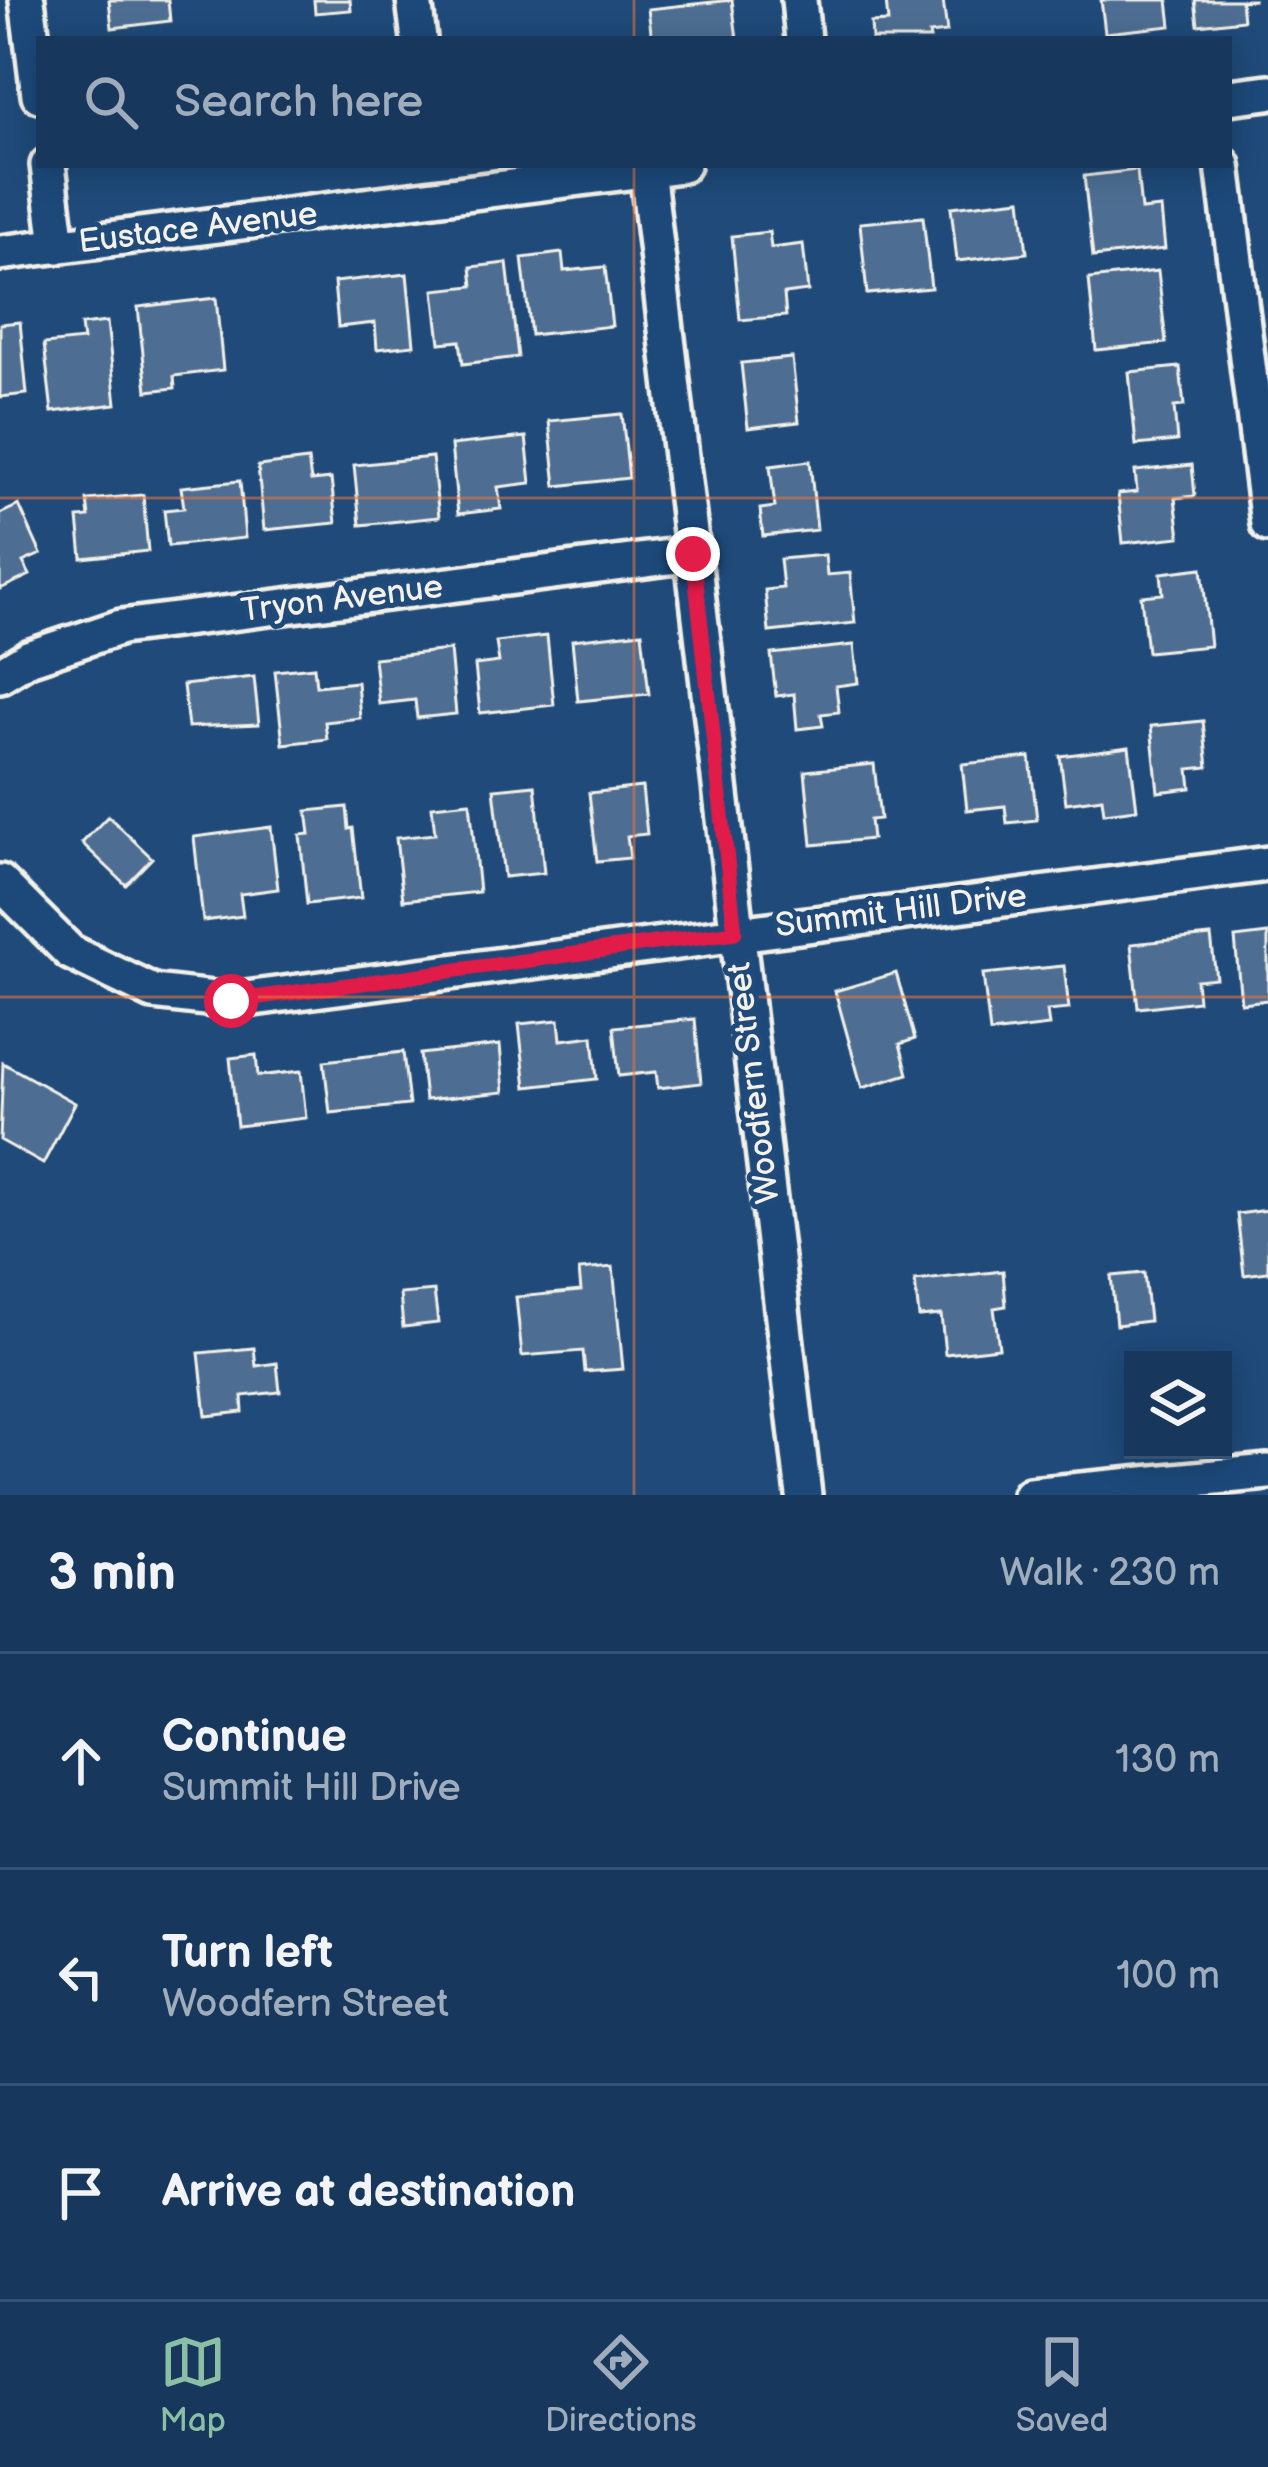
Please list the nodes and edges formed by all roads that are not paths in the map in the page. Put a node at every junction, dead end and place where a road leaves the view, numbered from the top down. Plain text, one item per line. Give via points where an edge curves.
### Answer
1 (27, 0) edge
2 (415, 0) edge
3 (799, 0) edge
4 (419, 36) edge
5 (803, 36) edge
6 (36, 71) edge
7 (1268, 92) edge
8 (1232, 97) edge
9 (48, 168) edge
10 (661, 168) edge
11 (1223, 168) edge
12 (647, 170) junction
13 (436, 182) edge
14 (58, 246) junction
15 (0, 253) edge
16 (1266, 489) edge
17 (1268, 524) edge
18 (693, 554) junction
19 (0, 675) edge
20 (1268, 864) edge
21 (0, 882) edge
22 (735, 932) junction
23 (1268, 1472) edge
24 (804, 1495) edge
25 (1030, 1495) edge

1 - 6 street
2 - 4 street
3 - 5 street
7 - 8 street
9 - 14 street
10 - 12 street, Eustace Avenue
11 - 16 street
12 - 13 street, Eustace Avenue
12 - 18 street, Woodfern Street
13 - 14 street, Eustace Avenue
14 - 15 street, Eustace Avenue
16 - 17 street
18 - 19 street, Tryon Avenue via 121,627
18 - 22 street, Woodfern Street
20 - 22 street, Summit Hill Drive
21 - 22 street, Summit Hill Drive via 70,952 153,992 231,1001
22 - 24 street, Woodfern Street
23 - 25 street

